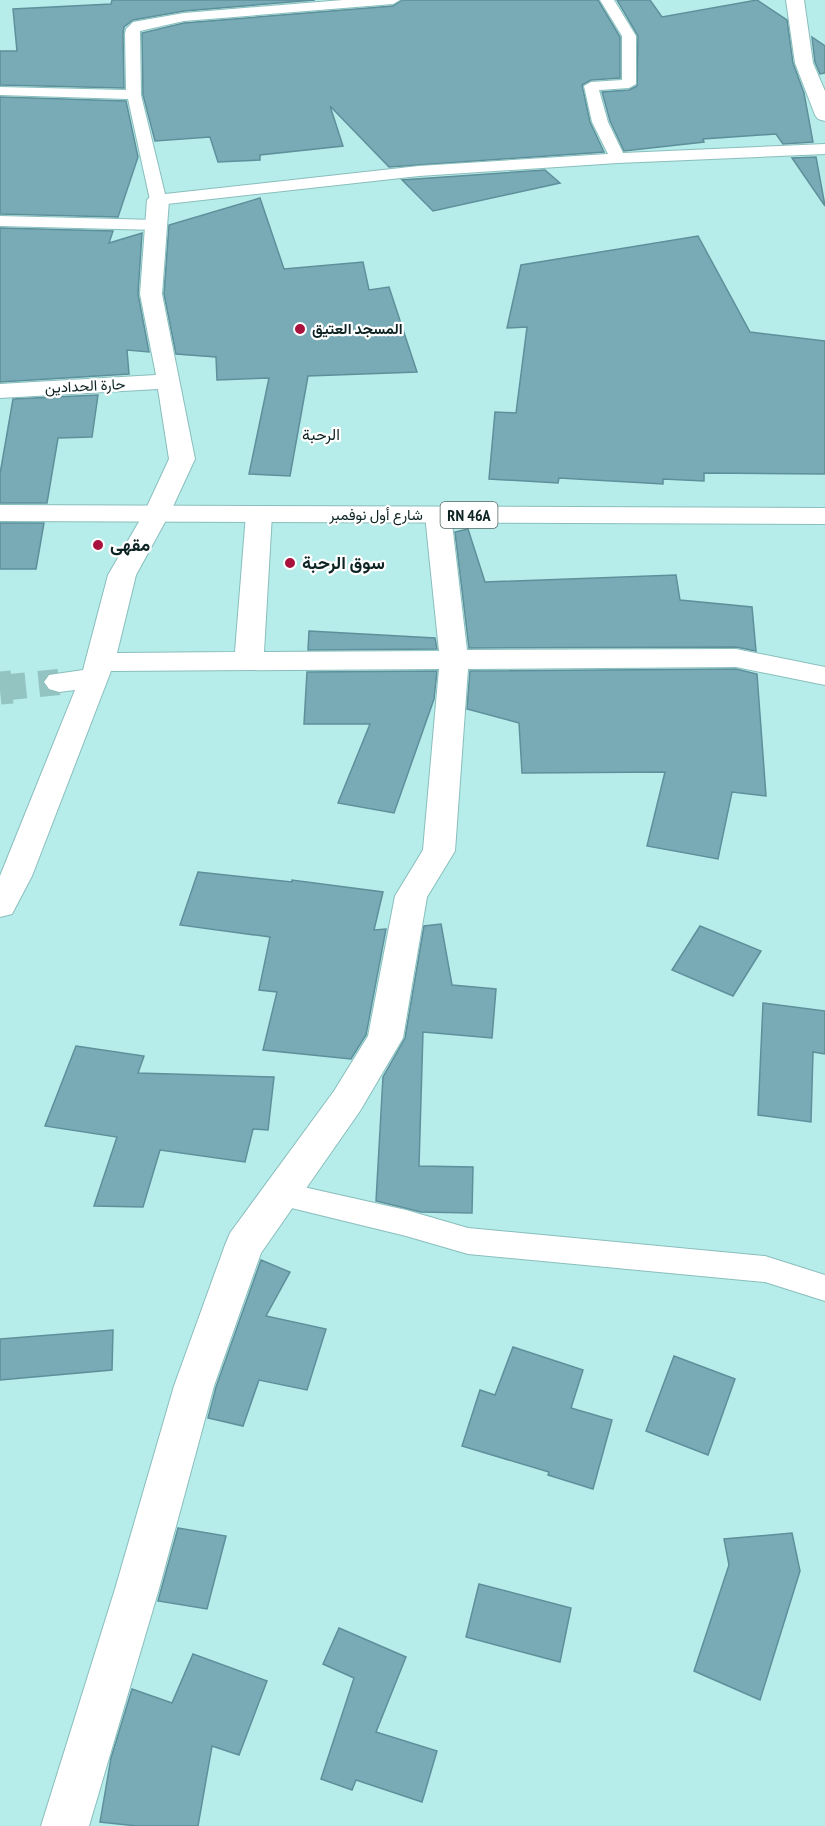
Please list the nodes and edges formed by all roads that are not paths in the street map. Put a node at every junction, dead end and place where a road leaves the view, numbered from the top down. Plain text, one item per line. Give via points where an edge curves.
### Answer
1 (393, 0) edge
2 (607, 0) edge
3 (795, 0) edge
4 (0, 91) edge
5 (134, 95) junction
6 (825, 115) edge
7 (825, 149) edge
8 (618, 158) junction
9 (158, 200) junction
10 (0, 221) edge
11 (157, 225) junction
12 (169, 381) junction
13 (0, 391) edge
14 (0, 513) edge
15 (157, 513) junction
16 (259, 514) junction
17 (438, 515) junction
18 (825, 516) edge
19 (454, 658) junction
20 (249, 661) junction
21 (96, 670) junction
22 (825, 676) edge
23 (58, 682) tunnel mouth
24 (0, 905) edge
25 (281, 1194) junction
26 (825, 1288) edge
27 (65, 1826) edge

1 - 5 lane via 145,22 132,34
2 - 8 lane via 629,36 629,84 591,86 600,122
3 - 6 street via 804,63
4 - 5 lane
5 - 9 lane
7 - 8 lane
8 - 9 lane via 419,171
9 - 11 street
10 - 11 lane
11 - 12 street via 151,294
12 - 13 street, حارة الحدادين
12 - 15 street via 182,459
14 - 15 street, شارع أول نوفمبر / RN 46A
15 - 16 street, شارع أول نوفمبر / RN 46A
15 - 21 street via 122,576
16 - 17 street, شارع أول نوفمبر / RN 46A
16 - 20 street
17 - 18 street, شارع أول نوفمبر / RN 46A
17 - 19 street
19 - 20 street
19 - 22 street via 736,658
19 - 25 street via 439,851 411,896 385,1038 347,1101
20 - 21 street
21 - 23 street
21 - 24 street via 16,876
25 - 26 lane via 468,1241 765,1269
25 - 27 street via 244,1245 194,1386

